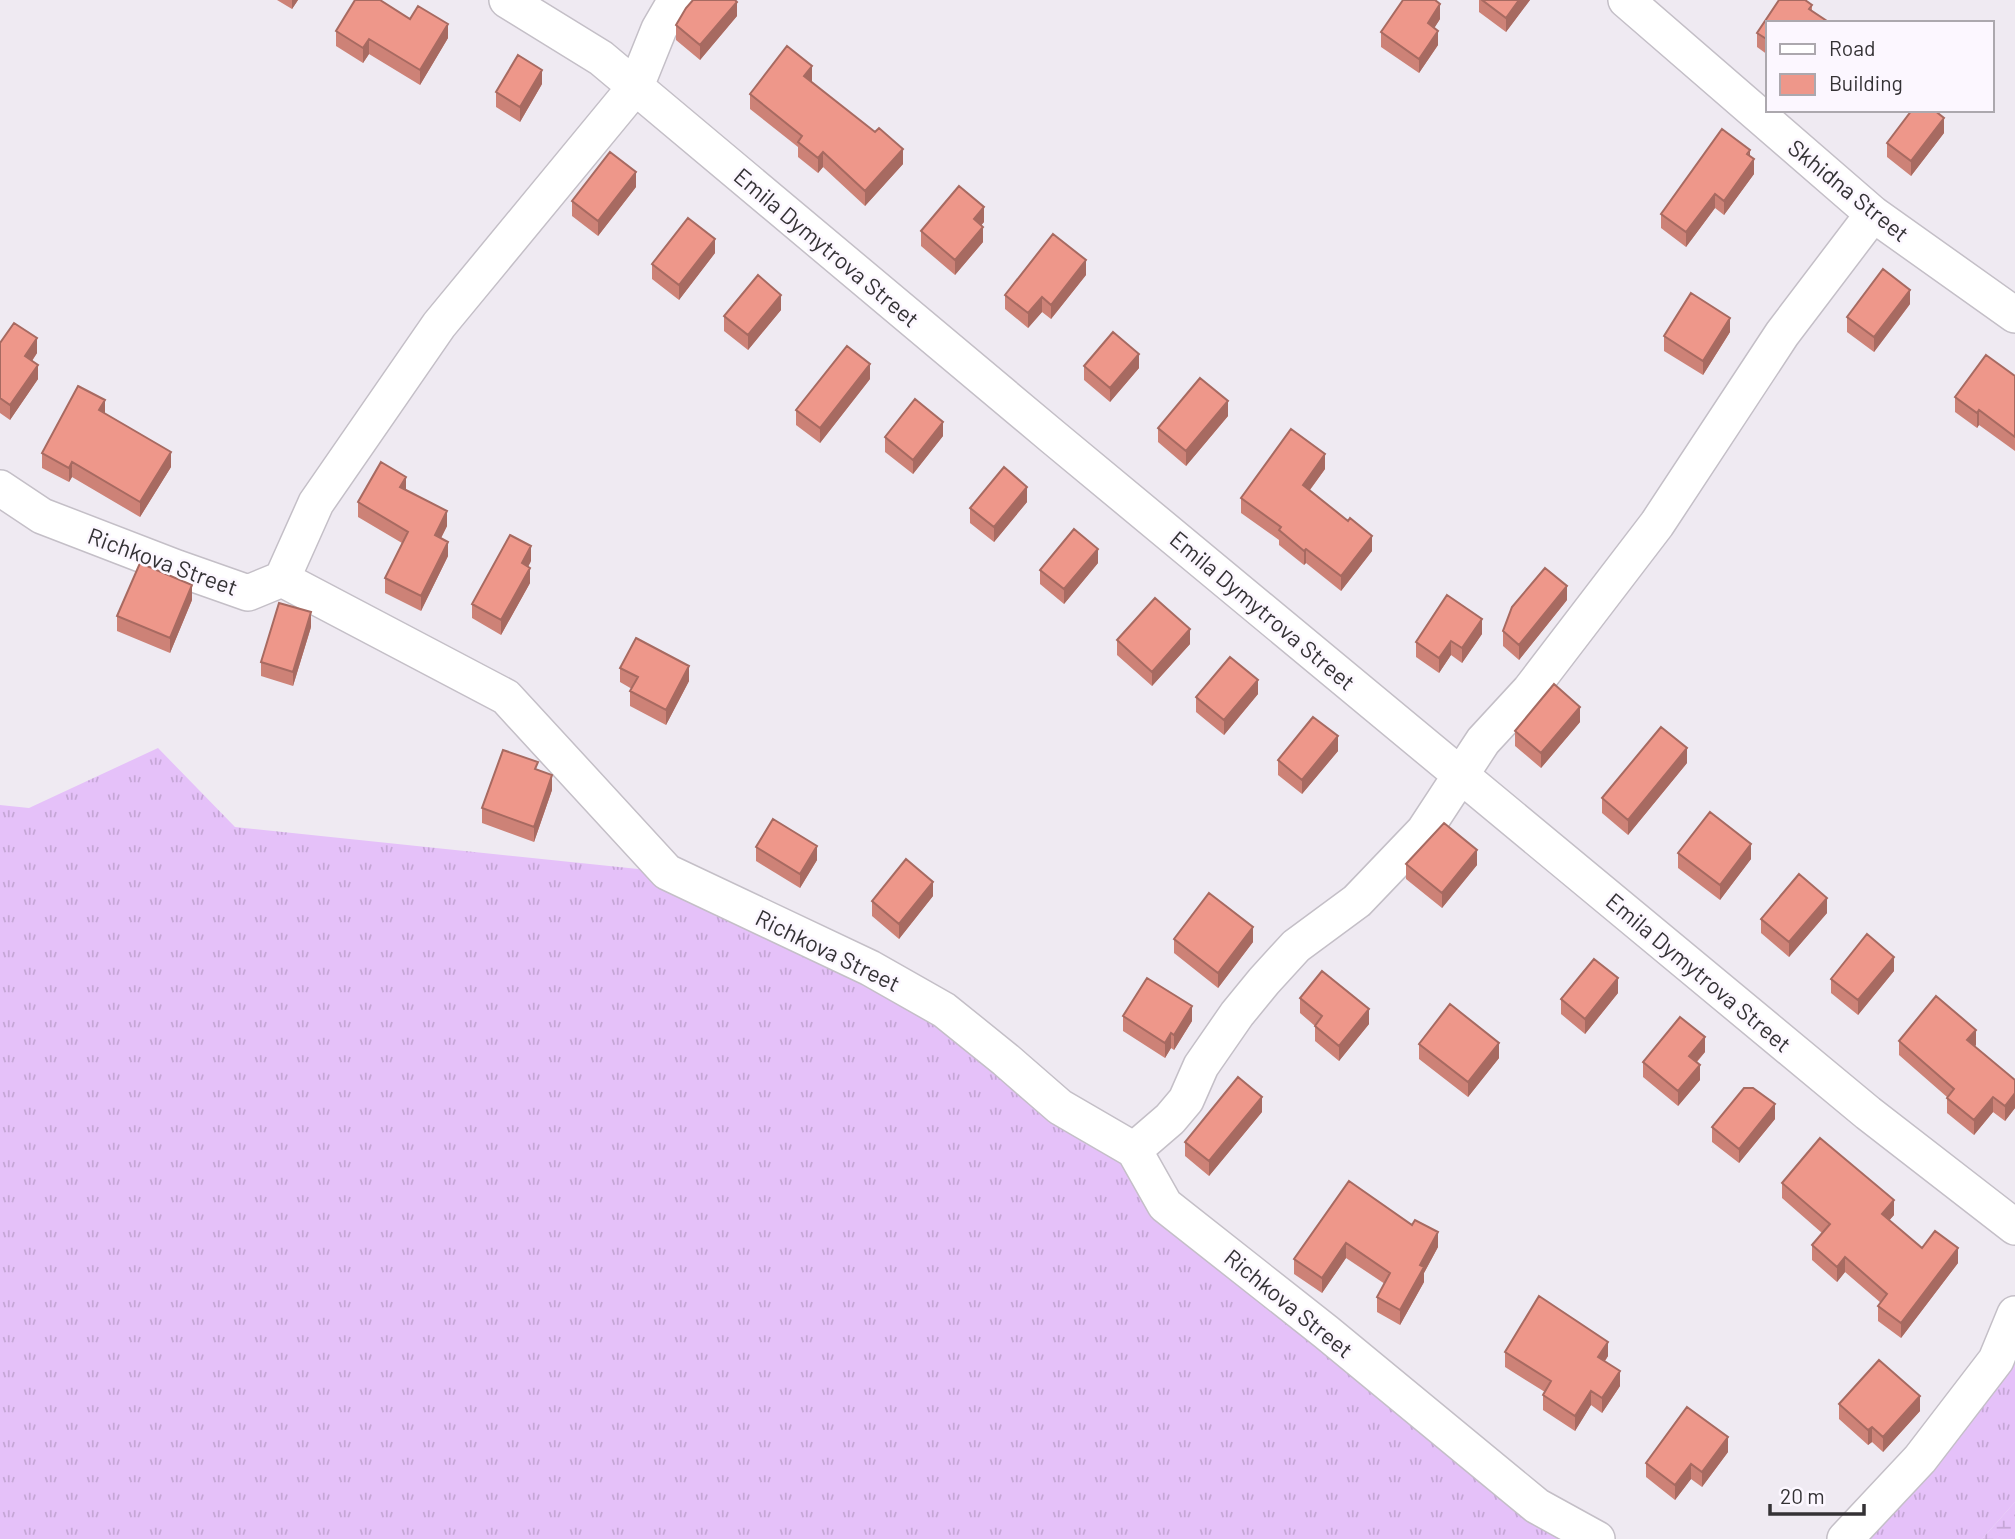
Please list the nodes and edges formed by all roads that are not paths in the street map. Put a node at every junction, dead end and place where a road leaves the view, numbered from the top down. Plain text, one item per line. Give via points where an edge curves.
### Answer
1 (507, 0) edge
2 (676, 0) edge
3 (1626, 0) edge
4 (636, 86) junction
5 (1873, 214) junction
6 (2015, 315) edge
7 (0, 488) edge
8 (282, 579) junction
9 (1461, 775) junction
10 (1134, 1150) junction
11 (2015, 1227) edge
12 (2015, 1314) edge
13 (1597, 1539) edge
14 (1844, 1539) edge

1 - 4 street, Emila Dymytrova Street via 601,58
2 - 4 street
3 - 5 street, Skhidna Street
4 - 8 street via 439,325 316,503
4 - 9 street, Emila Dymytrova Street
5 - 6 street, Skhidna Street
5 - 9 street via 1783,334 1657,524 1530,690 1483,741
7 - 8 street, Richkova Street via 42,516 248,593
8 - 10 street, Richkova Street via 506,697 667,872 870,968 944,1010 1060,1107
9 - 10 street via 1424,831 1357,901 1296,946 1264,981 1201,1066 1186,1100
9 - 11 street, Emila Dymytrova Street via 1868,1113
10 - 13 street, Richkova Street via 1165,1205 1537,1506
12 - 14 street via 1996,1360 1920,1459

